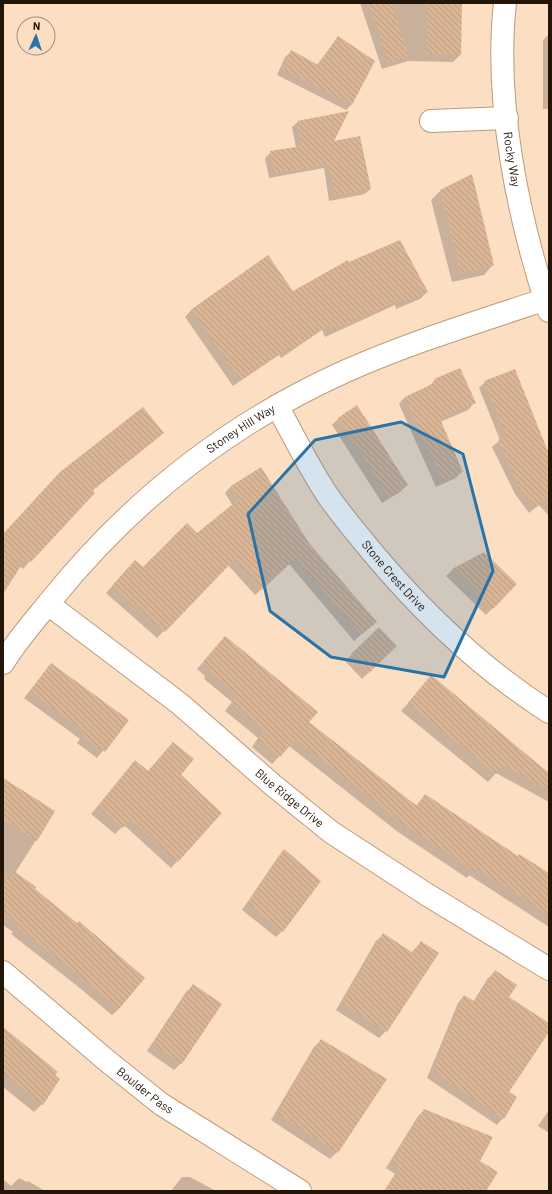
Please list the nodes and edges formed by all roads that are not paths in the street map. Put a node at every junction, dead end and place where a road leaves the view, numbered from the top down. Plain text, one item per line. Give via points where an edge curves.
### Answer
1 (505, 3) edge
2 (507, 118) junction
3 (431, 121) dead end
4 (548, 303) edge
5 (277, 406) junction
6 (48, 604) junction
7 (3, 663) edge
8 (549, 712) edge
9 (549, 969) edge
10 (3, 972) edge
11 (300, 1191) edge

1 - 2 street, Rocky Way via 502,64
2 - 3 street
2 - 4 street, Rocky Way via 518,191
4 - 5 street, Stoney Hill Way via 426,340 346,371
5 - 6 street, Stoney Hill Way via 223,438 160,487 82,561
5 - 8 street, Stone Crest Drive via 328,496 396,580 437,624 482,663
6 - 7 street, Stoney Hill Way
6 - 9 street, Blue Ridge Drive via 180,704 331,832
10 - 11 street, Boulder Pass via 161,1104

